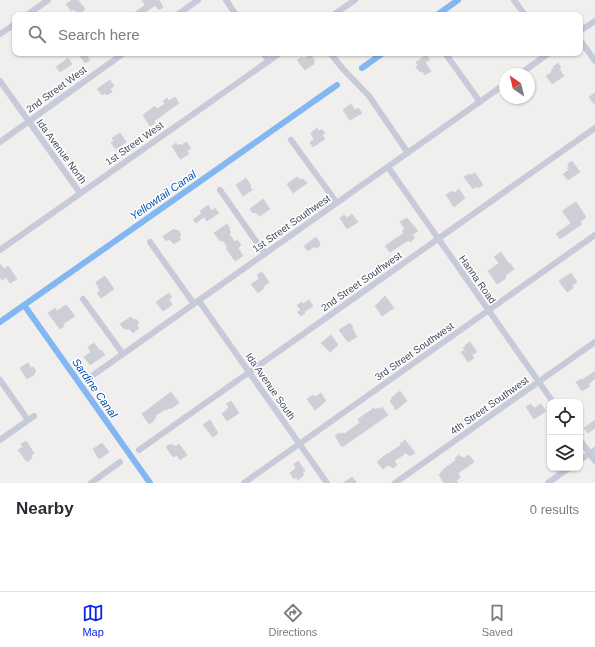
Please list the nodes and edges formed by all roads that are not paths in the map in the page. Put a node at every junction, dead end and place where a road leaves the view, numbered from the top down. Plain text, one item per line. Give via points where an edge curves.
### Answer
1 (48, 0) edge
2 (198, 0) edge
3 (226, 0) edge
4 (355, 0) edge
5 (514, 0) edge
6 (31, 12) edge
7 (181, 12) edge
8 (234, 12) edge
9 (338, 12) edge
10 (523, 12) edge
11 (595, 21) edge
12 (12, 26) edge
13 (583, 29) edge
14 (0, 34) edge
15 (583, 44) edge
16 (120, 56) edge
17 (265, 56) edge
18 (276, 56) edge
19 (332, 56) edge
20 (447, 56) edge
21 (546, 56) edge
22 (269, 61) junction
23 (595, 61) edge
24 (529, 68) edge
25 (0, 81) edge
26 (499, 88) edge
27 (480, 102) junction
28 (29, 122) junction
29 (595, 128) edge
30 (292, 140) dead end
31 (0, 142) edge
32 (408, 153) junction
33 (388, 167) junction
34 (220, 190) dead end
35 (80, 193) junction
36 (337, 203) junction
37 (595, 236) edge
38 (438, 239) junction
39 (150, 242) dead end
40 (0, 250) edge
41 (265, 254) junction
42 (83, 299) dead end
43 (196, 302) junction
44 (489, 311) junction
45 (595, 342) edge
46 (122, 354) junction
47 (249, 372) junction
48 (89, 378) dead end
49 (0, 380) edge
50 (539, 382) junction
51 (551, 399) edge
52 (34, 416) dead end
53 (28, 420) junction
54 (0, 440) edge
55 (583, 443) edge
56 (300, 444) junction
57 (139, 450) dead end
58 (592, 452) edge
59 (583, 458) edge
60 (595, 461) edge
61 (120, 462) dead end
62 (565, 471) edge
63 (91, 483) edge
64 (244, 483) edge
65 (328, 483) edge
66 (395, 483) edge
67 (548, 483) edge

1 - 6 street
2 - 7 street
3 - 8 street
4 - 9 street
5 - 10 street
11 - 13 street
12 - 14 street
15 - 23 street
16 - 28 street, 2nd Street West
17 - 22 street
18 - 22 street, 1st Street West
19 - 32 street via 369,96
20 - 27 street
21 - 24 street
22 - 35 street, 1st Street West
25 - 28 street, Ida Avenue North
26 - 27 street, 1st Street Southwest
27 - 32 street, 1st Street Southwest
28 - 31 street, 2nd Street West
28 - 35 street, Ida Avenue North
29 - 38 street, 2nd Street Southwest
30 - 36 street
32 - 33 street, 1st Street Southwest
33 - 36 street, 1st Street Southwest
33 - 38 street, Hanna Road
34 - 41 street
35 - 40 street, 1st Street West
36 - 41 street, 1st Street Southwest
37 - 44 street, 3rd Street Southwest
38 - 44 street, Hanna Road
38 - 47 street, 2nd Street Southwest
39 - 43 street, Ida Avenue South
41 - 43 street, 1st Street Southwest
42 - 46 street
43 - 46 street, 1st Street Southwest
43 - 47 street, Ida Avenue South
44 - 50 street, Hanna Road
44 - 56 street, 3rd Street Southwest
45 - 50 street, 4th Street Southwest
46 - 48 street, 1st Street Southwest
47 - 56 street, Ida Avenue South
47 - 57 street, 2nd Street Southwest
49 - 53 street
50 - 51 street, Hanna Road
50 - 66 street, 4th Street Southwest
52 - 53 street
53 - 54 street
55 - 58 street
56 - 64 street, 3rd Street Southwest
56 - 65 street, Ida Avenue South
58 - 59 street
58 - 60 street
61 - 63 street
62 - 67 street

